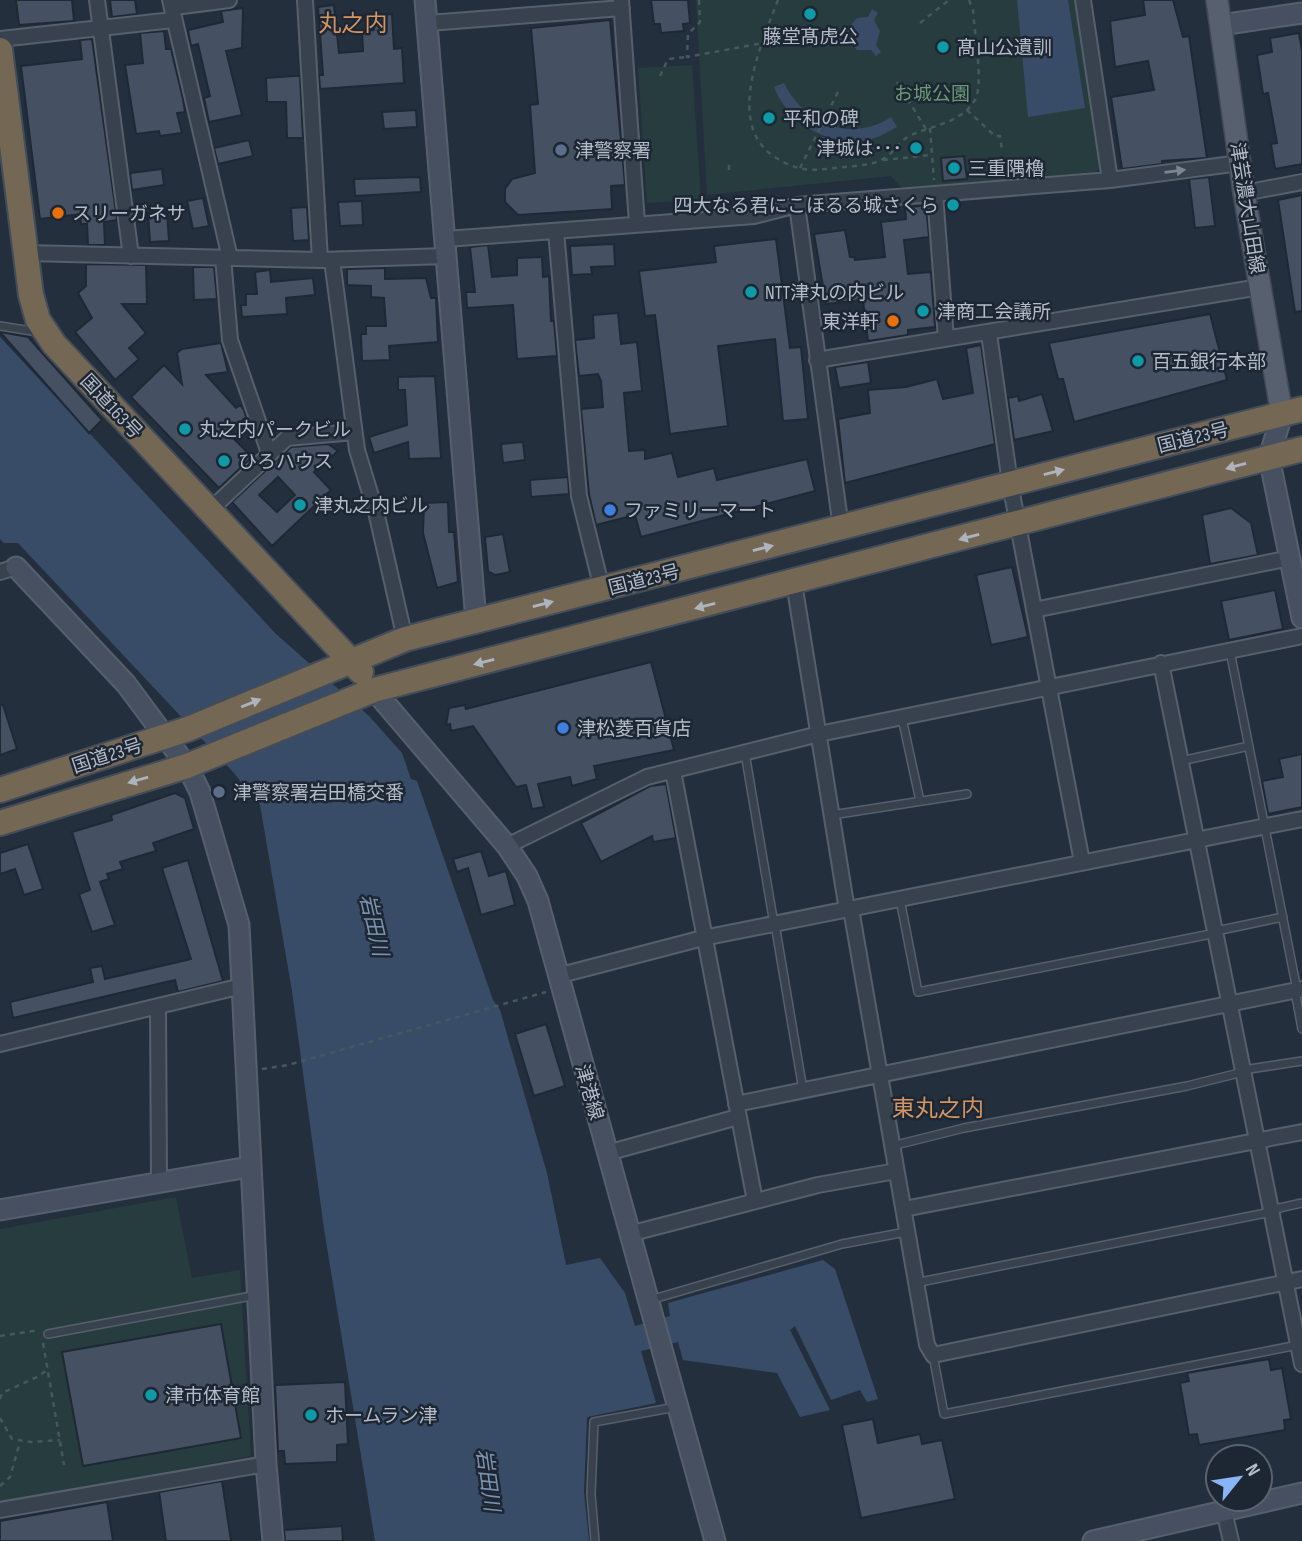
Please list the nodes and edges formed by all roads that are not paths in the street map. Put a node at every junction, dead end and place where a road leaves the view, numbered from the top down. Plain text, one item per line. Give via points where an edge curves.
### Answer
1 (97, 0) edge
2 (225, 0) edge
3 (305, 0) edge
4 (425, 0) edge
5 (1083, 0) edge
6 (1217, 0) edge
7 (621, 4) edge
8 (173, 9) edge
9 (1302, 13) edge
10 (428, 23) junction
11 (1221, 25) junction
12 (101, 29) junction
13 (0, 39) edge
14 (0, 50) edge
15 (3, 110) edge
16 (1241, 163) junction
17 (1110, 180) junction
18 (1302, 182) edge
19 (1244, 193) junction
20 (935, 194) junction
21 (797, 205) junction
22 (637, 223) junction
23 (556, 230) junction
24 (446, 248) junction
25 (26, 253) junction
26 (131, 256) junction
27 (226, 257) junction
28 (326, 260) junction
29 (1260, 287) junction
30 (0, 326) edge
31 (46, 333) junction
32 (989, 334) junction
33 (946, 339) junction
34 (817, 360) junction
35 (1292, 412) edge
36 (354, 432) junction
37 (1302, 449) edge
38 (269, 453) junction
39 (1269, 457) junction
40 (1010, 483) junction
41 (210, 510) junction
42 (1019, 523) junction
43 (841, 528) junction
44 (1290, 558) junction
45 (6, 568) edge
46 (794, 583) junction
47 (602, 589) junction
48 (1034, 610) junction
49 (1302, 618) edge
50 (476, 621) junction
51 (1302, 636) edge
52 (405, 639) junction
53 (1230, 650) junction
54 (348, 663) junction
55 (1161, 663) junction
56 (1048, 687) junction
57 (366, 692) junction
58 (902, 717) junction
59 (177, 733) junction
60 (819, 734) junction
61 (1249, 746) junction
62 (745, 752) junction
63 (1181, 761) junction
64 (195, 763) junction
65 (673, 771) junction
66 (0, 790) edge
67 (967, 794) dead end
68 (920, 801) junction
69 (832, 815) junction
70 (1302, 819) edge
71 (0, 823) edge
72 (1265, 827) junction
73 (1197, 841) junction
74 (507, 846) junction
75 (1082, 862) junction
76 (900, 899) junction
77 (849, 909) junction
78 (1283, 918) junction
79 (774, 924) junction
80 (1216, 932) junction
81 (703, 938) junction
82 (559, 982) junction
83 (242, 986) junction
84 (1298, 990) edge
85 (1230, 1004) junction
86 (158, 1006) junction
87 (1302, 1029) edge
88 (0, 1044) edge
89 (1302, 1061) edge
90 (1243, 1071) junction
91 (879, 1075) junction
92 (803, 1090) junction
93 (737, 1110) junction
94 (1302, 1132) edge
95 (1256, 1140) junction
96 (892, 1146) junction
97 (607, 1153) junction
98 (249, 1167) junction
99 (896, 1171) junction
100 (159, 1182) junction
101 (755, 1201) junction
102 (1302, 1203) edge
103 (904, 1209) junction
104 (0, 1210) edge
105 (1270, 1211) junction
106 (906, 1232) junction
107 (628, 1234) junction
108 (1302, 1279) edge
109 (915, 1283) junction
110 (1285, 1283) junction
111 (257, 1295) junction
112 (647, 1305) junction
113 (48, 1334) road end
114 (1299, 1345) edge
115 (933, 1355) junction
116 (1302, 1364) edge
117 (676, 1404) junction
118 (266, 1464) junction
119 (1302, 1493) edge
120 (1274, 1499) edge
121 (0, 1510) edge
122 (1215, 1513) edge
123 (1224, 1513) edge
124 (273, 1541) edge
125 (595, 1541) edge
126 (715, 1541) edge
127 (1093, 1541) edge
128 (1231, 1541) edge

1 - 12 street
2 - 8 street
3 - 28 street
4 - 10 street
5 - 17 street
6 - 11 main road, 津芸濃大山田線
7 - 10 street
7 - 22 street
8 - 12 street
8 - 27 street
9 - 11 street
10 - 24 street
11 - 16 main road, 津芸濃大山田線
12 - 13 street
12 - 26 street
14 - 15 highway, 国道163号
15 - 25 highway, 国道163号
17 -> 16 street
16 - 19 main road, 津芸濃大山田線
17 - 20 street
18 - 19 street
19 - 29 main road, 津芸濃大山田線
20 - 21 street
20 - 33 street
21 - 22 street via 754,216
21 - 34 street
22 - 23 street
23 - 24 street
23 - 47 street via 579,496
24 - 28 street
24 - 50 street
25 - 26 street
25 - 31 highway, 国道163号 via 35,313
26 - 27 street
27 - 28 street
27 - 38 street via 230,340
28 - 36 street
29 - 32 street
29 - 35 main road, 津芸濃大山田線
30 - 31 lane
31 - 41 highway, 国道163号
32 - 33 street
32 - 40 street
33 - 34 street
34 - 43 street
35 - 37 street
35 - 39 street
40 -> 35 highway, 国道23号
36 - 38 street via 287,438
36 - 52 street
37 - 39 highway, 国道23号
38 - 41 street
39 -> 42 highway, 国道23号
39 - 44 street
40 - 42 street
40 - 43 highway, 国道23号
41 - 54 highway, 国道163号
42 -> 46 highway, 国道23号
42 - 48 street
47 -> 43 highway, 国道23号
44 - 48 street
44 - 49 street
45 - 59 street
46 -> 57 highway, 国道23号
46 - 60 street
50 -> 47 highway, 国道23号
48 - 56 street
50 - 52 highway, 国道23号
51 - 53 street
52 - 54 highway, 国道23号
53 - 55 street
53 - 61 lane
54 - 57 highway, 国道163号
59 -> 54 highway, 国道23号
55 - 56 street
55 - 63 street
56 - 58 street
56 - 75 street
57 - 64 highway, 国道23号
57 - 74 street, 津港線
58 - 60 street
58 - 68 lane
59 - 64 street
59 - 66 highway, 国道23号
60 - 62 street
60 - 69 street
61 - 63 lane
61 - 72 lane
62 - 65 street
62 - 79 lane
63 - 73 street
64 -> 71 highway, 国道23号
64 - 83 street via 239,925
65 - 74 street via 629,785
65 - 81 street
67 - 68 lane
68 - 69 lane
69 - 77 street
70 - 72 street
72 - 73 street
72 - 78 lane
73 - 75 street
73 - 80 street
74 - 82 street, 津港線 via 523,868 537,901
75 - 76 street
76 - 77 street
76 - 80 lane via 918,992
77 - 79 street
77 - 91 street
78 - 80 lane
78 - 84 lane
79 - 81 street
79 - 92 lane
80 - 85 street
81 - 82 street
81 - 93 street
82 - 97 street, 津港線
83 - 86 street
83 - 98 street
84 - 85 street
84 - 87 lane
85 - 90 street
85 - 91 street
86 - 88 street
86 - 100 street
89 - 90 lane
90 - 95 street
90 - 96 lane
91 - 92 street
91 - 96 street
92 - 93 street
93 - 97 street
93 - 101 street
94 - 95 street
95 - 103 street
95 - 105 street
96 - 99 street
97 - 107 street, 津港線
98 - 100 street
98 - 111 street
99 - 101 street
99 - 103 street
100 - 104 street
101 - 107 street
102 - 105 lane
103 - 106 street
105 - 109 lane
105 - 110 street
106 - 109 street
106 - 112 lane via 816,1251
107 - 112 street, 津港線
108 - 110 street
109 - 115 street
110 - 114 street
110 - 115 street
111 - 113 lane
111 - 118 street
112 - 117 street, 津港線
114 - 115 lane via 944,1413
114 - 116 street
117 - 125 lane via 594,1422 590,1494
117 - 126 street, 津港線
118 - 121 street
118 - 124 street
119 - 120 street
122 - 127 street
123 - 128 street

